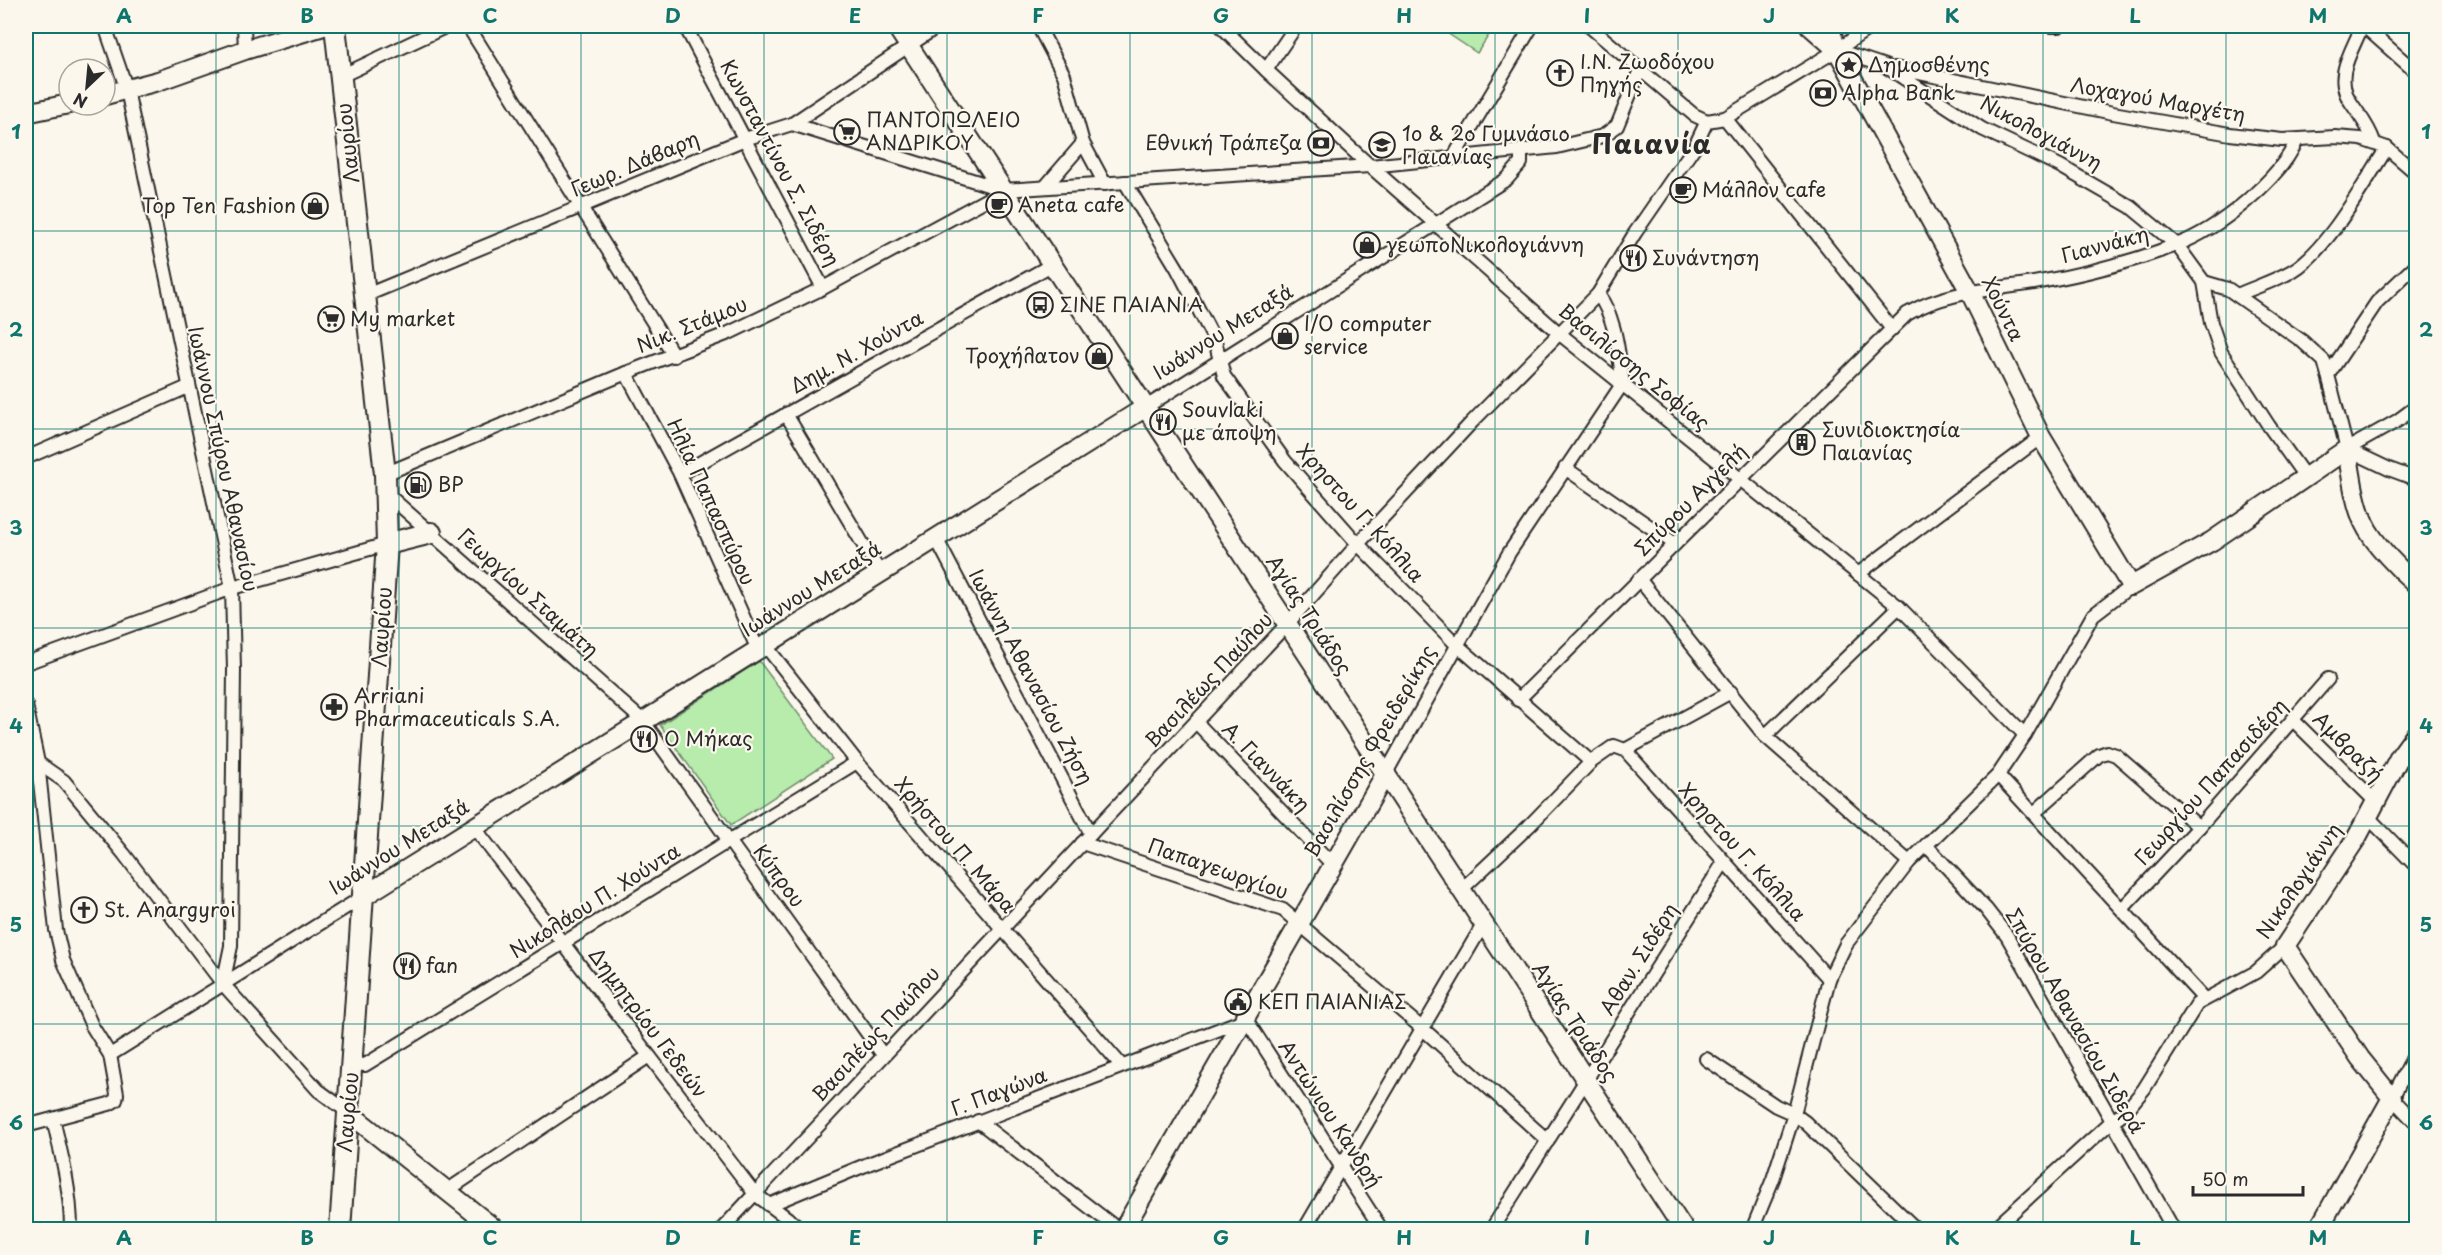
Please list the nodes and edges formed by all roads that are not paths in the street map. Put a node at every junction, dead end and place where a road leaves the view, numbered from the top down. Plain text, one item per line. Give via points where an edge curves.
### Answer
1 (105, 26) edge
2 (244, 26) edge
3 (324, 26) edge
4 (335, 26) edge
5 (447, 26) edge
6 (468, 26) edge
7 (685, 26) edge
8 (896, 26) edge
9 (938, 26) edge
10 (1038, 26) edge
11 (1221, 26) edge
12 (1296, 26) edge
13 (1532, 26) edge
14 (1589, 26) edge
15 (1810, 26) edge
16 (1829, 26) edge
17 (1872, 26) edge
18 (2050, 26) edge
19 (2059, 26) edge
20 (2363, 26) edge
21 (909, 46) junction
22 (245, 50) junction
23 (1838, 50) junction
24 (1885, 66) junction
25 (1266, 70) junction
26 (1640, 70) junction
27 (2416, 72) edge
28 (341, 76) junction
29 (127, 90) junction
30 (117, 92) edge
31 (57, 107) edge
32 (26, 114) edge
33 (1725, 118) junction
34 (1707, 121) junction
35 (792, 124) junction
36 (745, 139) junction
37 (2297, 140) junction
38 (2374, 142) junction
39 (1083, 143) junction
40 (2387, 148) junction
41 (1521, 150) junction
42 (1453, 158) junction
43 (1370, 166) junction
44 (2416, 172) edge
45 (1125, 182) junction
46 (1105, 184) junction
47 (1046, 187) junction
48 (1004, 190) junction
49 (583, 207) junction
50 (1437, 225) junction
51 (2177, 245) junction
52 (1053, 264) junction
53 (2416, 265) edge
54 (2204, 282) junction
55 (823, 288) junction
56 (1970, 292) junction
57 (1598, 294) junction
58 (2237, 295) junction
59 (364, 296) junction
60 (1892, 329) junction
61 (1560, 333) junction
62 (674, 356) junction
63 (1220, 361) junction
64 (626, 373) junction
65 (2328, 375) junction
66 (1623, 383) junction
67 (188, 387) junction
68 (1146, 406) junction
69 (2416, 407) edge
70 (786, 414) junction
71 (2041, 437) junction
72 (2347, 449) junction
73 (26, 458) edge
74 (1566, 468) junction
75 (680, 474) junction
76 (2306, 478) junction
77 (1740, 479) junction
78 (2416, 479) edge
79 (386, 484) junction
80 (431, 533) junction
81 (936, 538) junction
82 (387, 544) junction
83 (1358, 544) junction
84 (1675, 544) junction
85 (880, 573) junction
86 (1858, 574) junction
87 (1639, 579) junction
88 (2416, 584) edge
89 (2131, 586) junction
90 (232, 588) junction
91 (1899, 607) junction
92 (1288, 623) junction
93 (1457, 645) junction
94 (761, 647) junction
95 (26, 663) edge
96 (2328, 679) dead end
97 (1731, 692) junction
98 (1518, 700) junction
99 (26, 705) edge
100 (2293, 720) junction
101 (644, 721) junction
102 (1196, 722) junction
103 (2416, 734) edge
104 (2025, 735) junction
105 (1765, 736) junction
106 (1625, 750) junction
107 (857, 762) junction
108 (1591, 762) junction
109 (38, 763) junction
110 (1386, 772) junction
111 (1998, 775) junction
112 (2373, 810) junction
113 (2034, 813) junction
114 (474, 827) junction
115 (2199, 827) junction
116 (1087, 838) junction
117 (729, 840) junction
118 (1926, 845) junction
119 (1724, 862) junction
120 (1909, 862) junction
121 (1332, 864) junction
122 (2416, 866) edge
123 (1462, 889) junction
124 (364, 896) junction
125 (2122, 909) junction
126 (1299, 922) junction
127 (1484, 923) junction
128 (1002, 929) junction
129 (563, 944) junction
130 (2284, 946) junction
131 (1829, 979) junction
132 (223, 984) junction
133 (2204, 999) junction
134 (1246, 1019) junction
135 (1424, 1029) junction
136 (2416, 1052) edge
137 (110, 1055) junction
138 (883, 1055) junction
139 (649, 1056) junction
140 (1706, 1059) dead end
141 (352, 1064) junction
142 (1121, 1065) junction
143 (1587, 1080) junction
144 (2392, 1098) junction
145 (348, 1112) junction
146 (1794, 1114) junction
147 (53, 1119) junction
148 (978, 1121) junction
149 (2111, 1122) junction
150 (2416, 1123) edge
151 (26, 1126) edge
152 (1548, 1141) junction
153 (1342, 1168) junction
154 (448, 1190) junction
155 (754, 1194) junction
156 (769, 1205) junction
157 (71, 1230) edge
158 (340, 1230) edge
159 (496, 1230) edge
160 (721, 1230) edge
161 (803, 1230) edge
162 (1121, 1230) edge
163 (1304, 1230) edge
164 (1382, 1230) edge
165 (1491, 1230) edge
166 (1684, 1230) edge
167 (1752, 1230) edge
168 (1917, 1230) edge
169 (1993, 1230) edge
170 (2174, 1230) edge
171 (2318, 1230) edge

1 - 29 street, Ιωάννου Σπύρου Αθανασίου
2 - 22 street
3 - 22 street
4 - 28 main road, Λαυρίου
5 - 28 street
6 - 49 street
7 - 36 street, Κωνσταντίνου Σ. Σιδέρη
8 - 21 street, Αγίας Τριάδος
9 - 21 street, Γεωρ. Δάβαρη
10 - 39 street via 1064,75
11 - 25 street, Βασιλίσσης Σοφίας
12 - 25 street
13 - 42 street
14 - 26 street
15 - 23 street
16 - 23 street
17 - 23 street
18 - 19 street
20 - 27 street
20 - 38 street via 2346,61 2342,81 2348,99
21 - 35 street, Γεωρ. Δάβαρη
21 - 48 street, Αγίας Τριάδος
22 - 29 street
23 - 24 street, Νικολογιάννη
23 - 33 street
23 - 56 street, Χούντα
24 - 37 street, Λοχαγού Μαργέτη via 2113,113 2230,134
24 - 51 street, Νικολογιάννη via 1982,129 2060,166 2131,207
25 - 43 street, Βασιλίσσης Σοφίας
26 - 34 street via 1694,115
26 - 41 street via 1617,126 1603,136 1557,147
28 - 59 main road, Λαυρίου
29 - 30 street
29 - 67 street, Ιωάννου Σπύρου Αθανασίου
31 - 32 street
33 - 34 street
33 - 60 street
34 - 57 street, Βασιλέως Παύλου via 1695,146
35 - 36 street, Γεωρ. Δάβαρη
35 - 48 street
36 - 49 street, Γεωρ. Δάβαρη
36 - 55 street, Κωνσταντίνου Σ. Σιδέρη
37 - 38 street, Λοχαγού Μαργέτη via 2349,137
37 - 51 street, Γιαννάκη via 2268,182 2222,220
38 - 40 street, Λοχαγού Μαργέτη
39 - 46 street
39 - 47 street
40 - 44 street, Λοχαγού Μαργέτη
40 - 58 street via 2340,220 2313,252 2293,271
41 - 42 street
41 - 50 street, Ιωάννου Μεταξά via 1521,163 1507,179
42 - 43 street
43 - 45 street
43 - 50 street, Βασιλίσσης Σοφίας
45 - 46 street
45 - 63 street, Χρηστου Γ. Κόλλια via 1177,268 1215,341
46 - 47 street
47 - 48 street
48 - 52 street, Αγίας Τριάδος
48 - 55 street, Νικ. Στάμου
49 - 59 street, Γεωρ. Δάβαρη
49 - 62 street
50 - 61 street, Βασιλίσσης Σοφίας
50 - 63 street, Ιωάννου Μεταξά
51 - 54 street, Νικολογιάννη
51 - 56 street, Γιαννάκη via 2036,282
52 - 68 street, Αγίας Τριάδος
52 - 70 street, Δημ. Ν. Χούντα
53 - 65 street via 2377,302
54 - 58 street via 2220,285
54 - 76 street, Νικολογιάννη via 2217,343
55 - 62 street, Νικ. Στάμου
56 - 60 street, Γιαννάκη via 1926,303
56 - 71 street, Χούντα
57 - 61 street, Βασιλέως Παύλου
57 - 66 street via 1611,314
58 - 65 street via 2302,341 2324,361
59 - 79 main road, Λαυρίου
60 - 77 street, Σπύρου Αγγελή
61 - 66 street, Βασιλίσσης Σοφίας
61 - 83 street, Βασιλέως Παύλου
62 - 64 street, Νικ. Στάμου
63 - 68 street, Ιωάννου Μεταξά
63 - 83 street, Χρηστου Γ. Κόλλια via 1224,376 1271,443
64 - 75 street, Ηλία Παπασπύρου
64 - 79 street, Νικ. Στάμου
65 - 72 street
66 - 74 street, Βασιλίσσης Φρειδερίκης
66 - 77 street, Βασιλίσσης Σοφίας
67 - 73 street
67 - 90 street, Ιωάννου Σπύρου Αθανασίου
68 - 81 street, Ιωάννου Μεταξά
68 - 92 street, Αγίας Τριάδος
69 - 72 street
70 - 75 street, Δημ. Ν. Χούντα
70 - 85 street
71 - 86 street
71 - 89 street, Χούντα
72 - 76 street
72 - 78 street
72 - 88 street via 2364,524 2397,568
74 - 84 street
74 - 93 street, Βασιλίσσης Φρειδερίκης via 1509,553
75 - 94 street, Ηλία Παπασπύρου
76 - 89 street via 2212,541
77 - 84 street, Σπύρου Αγγελή
77 - 86 street, Βασιλίσσης Σοφίας
79 - 80 street, Γεωργίου Σταμάτη
79 - 82 main road, Λαυρίου
80 - 82 main road
80 - 101 street, Γεωργίου Σταμάτη
81 - 85 street, Ιωάννου Μεταξά
81 - 116 street, Ιωάννη Αθανασίου Ζήση
82 - 90 street
82 - 124 main road, Λαυρίου
83 - 92 street, Βασιλέως Παύλου
83 - 93 street, Χρηστου Γ. Κόλλια
84 - 87 street, Σπύρου Αγγελή
85 - 94 street, Ιωάννου Μεταξά
86 - 91 street, Βασιλίσσης Σοφίας
87 - 97 street
87 - 98 street, Σπύρου Αγγελή
89 - 104 street via 2093,615
90 - 95 street
90 - 132 street, Ιωάννου Σπύρου Αθανασίου via 231,946
91 - 104 street, Βασιλίσσης Σοφίας
91 - 105 street
92 - 102 street, Βασιλέως Παύλου
92 - 110 street, Αγίας Τριάδος
93 - 98 street, Χρηστου Γ. Κόλλια
93 - 110 street, Βασιλίσσης Φρειδερίκης
94 - 101 street, Ιωάννου Μεταξά
94 - 107 street, Χρήστου Π. Μάρα
96 - 100 street, Γεωργίου Παπασιδέρη
97 - 105 street
97 - 106 street
98 - 108 street, Χρηστου Γ. Κόλλια
99 - 109 street
100 - 112 street, Αμβραζή
100 - 115 street, Γεωργίου Παπασιδέρη
101 - 114 street, Ιωάννου Μεταξά
101 - 117 street, Κύπρου
102 - 116 street, Βασιλέως Παύλου
102 - 121 street, Α. Γιαννάκη
103 - 112 street, Νικολογιάννη via 2400,756
104 - 111 street
105 - 120 street
106 - 108 street via 1614,746
106 - 119 street, Χρηστου Γ. Κόλλια
107 - 117 street, Νικολάου Π. Χούντα
107 - 128 street, Χρήστου Π. Μάρα
108 - 123 street
109 - 132 street via 63,781
109 - 137 street via 56,930 63,960 92,1026
110 - 121 street, Βασιλίσσης Φρειδερίκης
110 - 123 street, Αγίας Τριάδος
111 - 113 street
111 - 118 street
112 - 122 street, Αμβραζή
112 - 130 street, Νικολογιάννη
113 - 115 street via 2107,752 2116,755
113 - 125 street
114 - 124 street, Ιωάννου Μεταξά
114 - 129 street, Δημητρίου Γεδεών
115 - 125 street, Γεωργίου Παπασιδέρη
116 - 126 street, Παπαγεωργίου via 1283,910
116 - 128 street, Βασιλέως Παύλου
117 - 129 street, Νικολάου Π. Χούντα
117 - 138 street, Κύπρου
118 - 120 street
118 - 149 street, Σπύρου Αθανασίου Σιδερά via 2007,936
119 - 131 street, Χρηστου Γ. Κόλλια
119 - 143 street, Αθαν. Σιδέρη
120 - 131 street via 1846,944
121 - 126 street, Βασιλίσσης Φρειδερίκης
123 - 127 street, Αγίας Τριάδος
124 - 132 street, Ιωάννου Μεταξά
124 - 141 main road, Λαυρίου
125 - 133 street
126 - 134 street, Βασιλίσσης Φρειδερίκης
126 - 135 street, Παπαγεωργίου
127 - 135 street
127 - 143 street, Αγίας Τριάδος
128 - 138 street, Βασιλέως Παύλου
128 - 142 street, Χρήστου Π. Μάρα
129 - 139 street, Δημητρίου Γεδεών
129 - 141 street, Νικολάου Π. Χούντα via 364,1065
130 - 133 street, Νικολογιάννη via 2256,972
130 - 144 street
131 - 146 street
132 - 137 street, Ιωάννου Μεταξά
132 - 145 street via 318,1090
133 - 149 street, Νικολογιάννη via 2191,1011 2144,1089
134 - 142 street, Γ. Παγώνα
134 - 153 street, Αντώνιου Κανδρή
134 - 162 street, Βασιλίσσης Φρειδερίκης
135 - 152 street, Παπαγεωργίου
135 - 153 street
136 - 144 street
137 - 147 street via 116,1100
138 - 155 street, Βασιλέως Παύλου
139 - 154 street
139 - 155 street, Δημητρίου Γεδεών
140 - 146 street
141 - 145 main road, Λαυρίου
142 - 148 street, Γ. Παγώνα
143 - 152 street, Αθαν. Σιδέρη
143 - 166 street, Αγίας Τριάδος
144 - 150 street
144 - 171 street
145 - 154 street
145 - 158 main road, Λαυρίου
146 - 167 street
146 - 168 street
147 - 151 street
147 - 157 street via 64,1162
148 - 156 street, Γ. Παγώνα
148 - 162 street
149 - 169 street, Νικολογιάννη
149 - 170 street, Σπύρου Αθανασίου Σιδερά
152 - 165 street, Αθαν. Σιδέρη
153 - 163 street
153 - 164 street, Αντώνιου Κανδρή
154 - 159 street
155 - 156 street, Δημητρίου Γεδεών
155 - 160 street, Βασιλέως Παύλου
156 - 161 street, Δημητρίου Γεδεών

